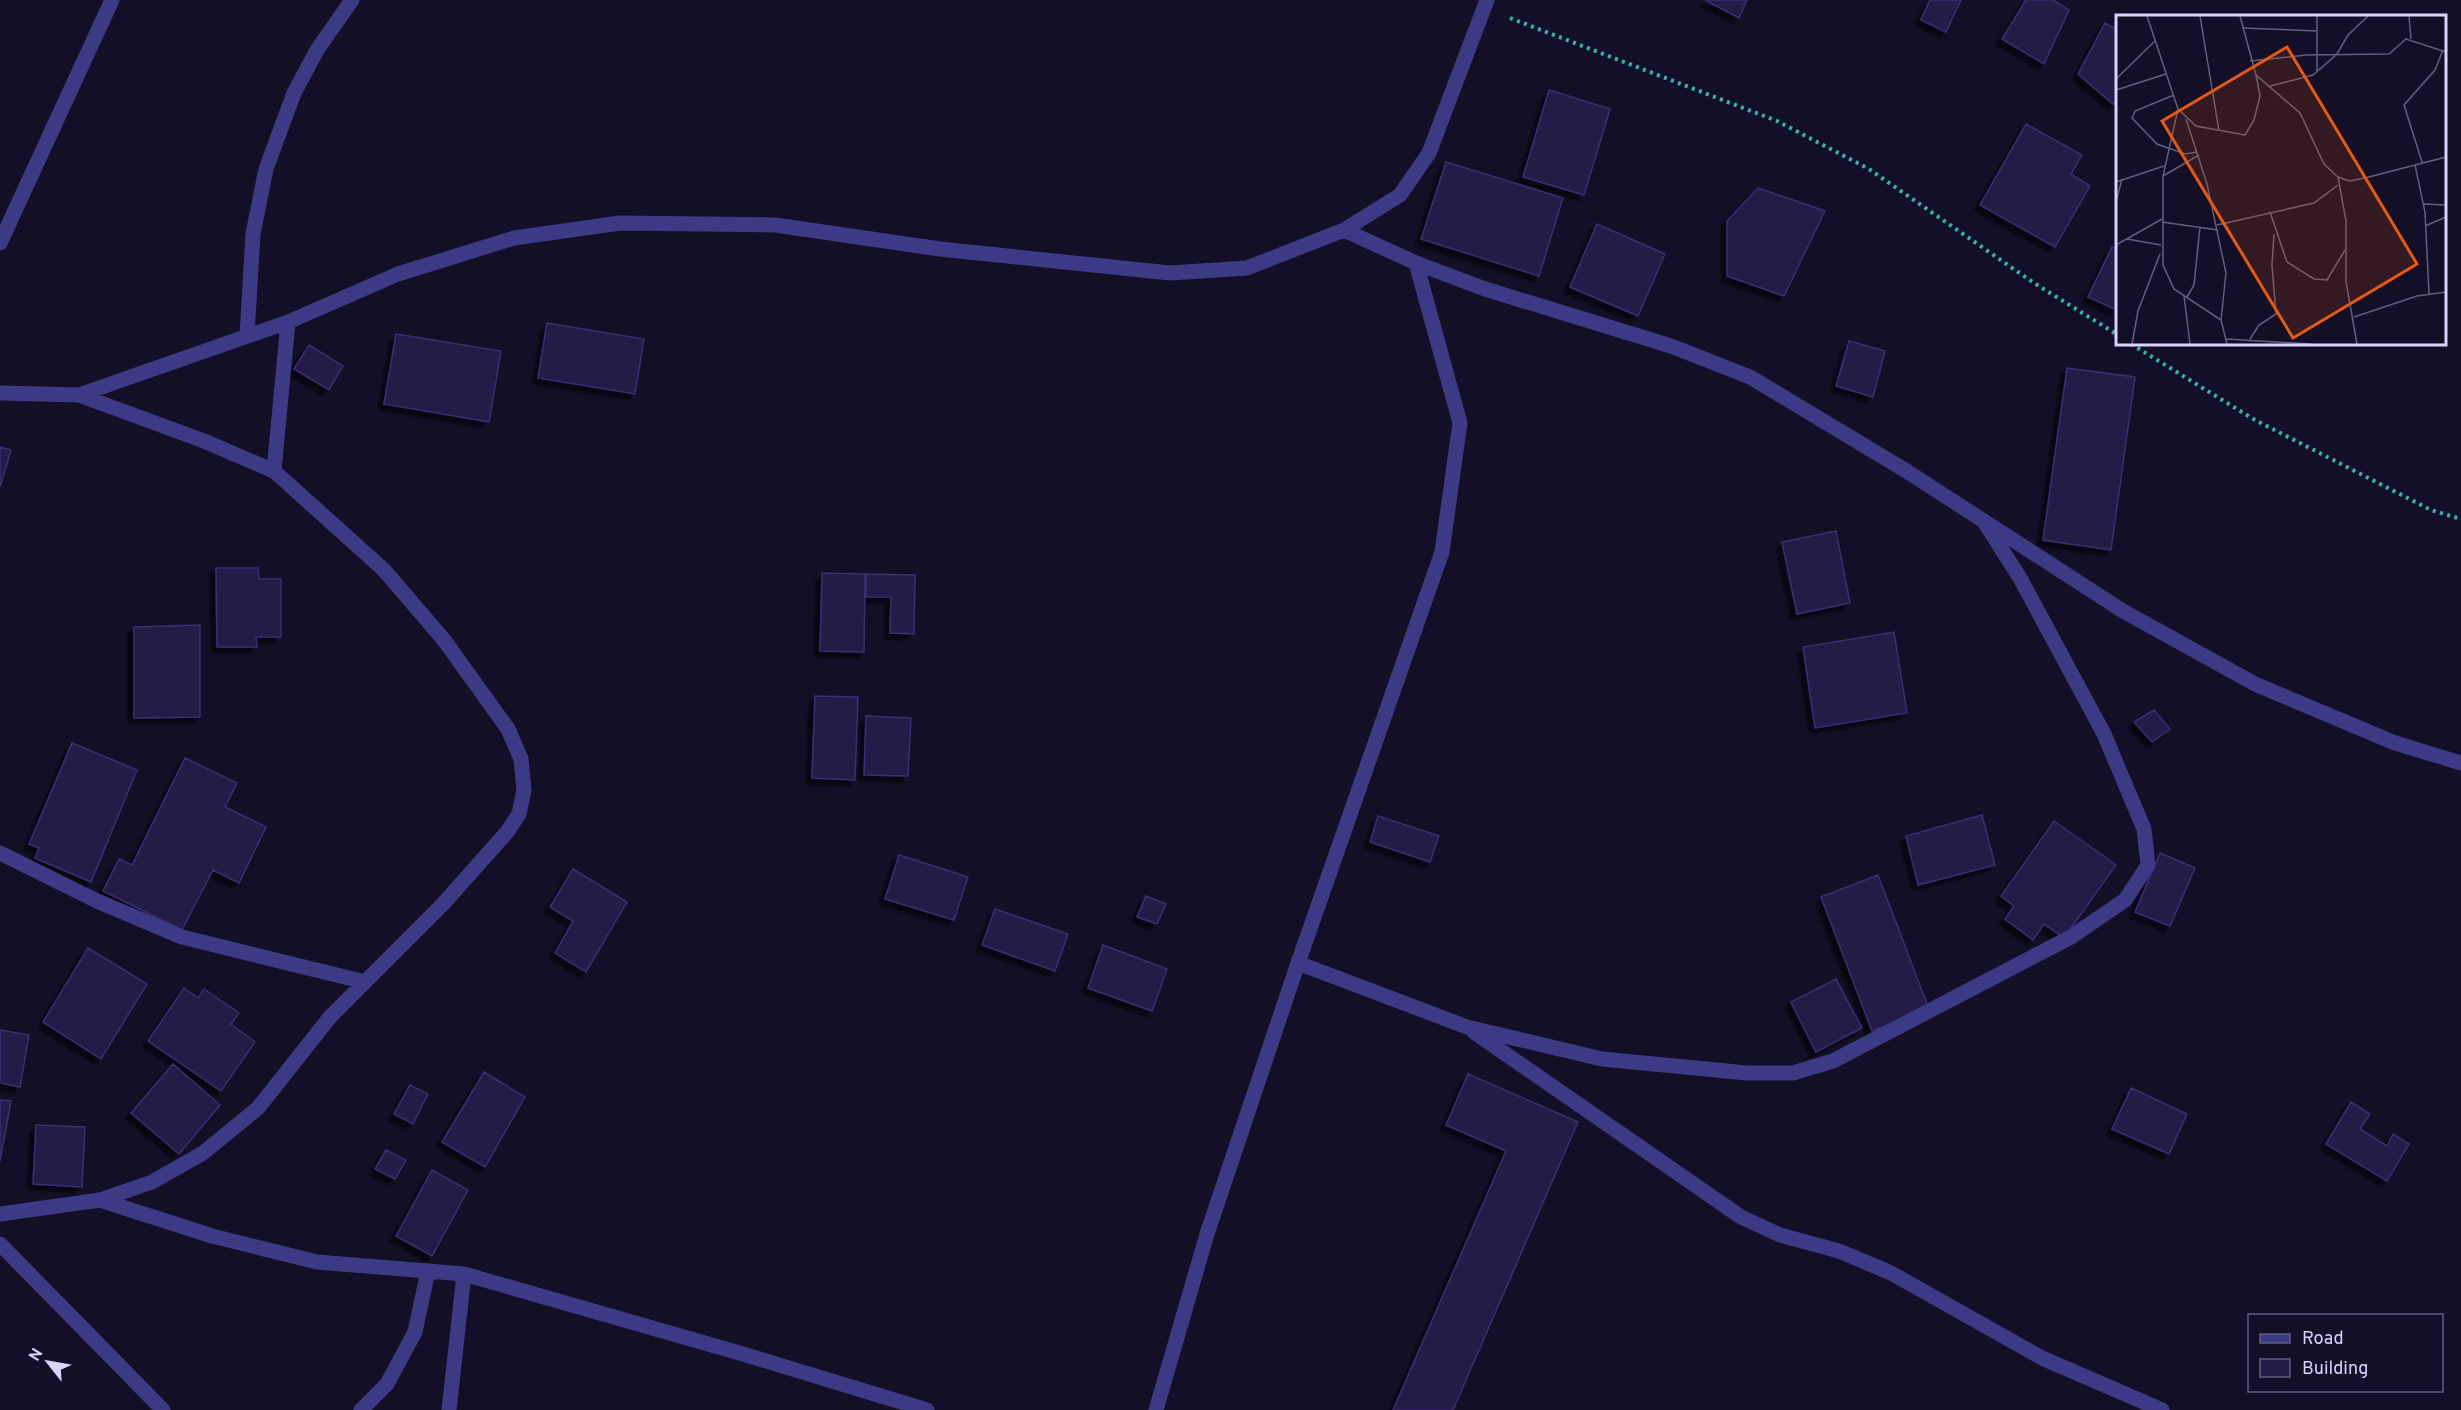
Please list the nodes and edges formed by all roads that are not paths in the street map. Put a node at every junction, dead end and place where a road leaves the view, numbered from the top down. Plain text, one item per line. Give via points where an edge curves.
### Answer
1 (112, 0) edge
2 (352, 0) edge
3 (1486, 4) edge
4 (1344, 230) junction
5 (0, 243) edge
6 (1416, 263) junction
7 (288, 322) junction
8 (247, 336) junction
9 (0, 393) edge
10 (79, 395) junction
11 (274, 471) junction
12 (1983, 520) junction
13 (2461, 762) edge
14 (0, 853) edge
15 (1298, 963) junction
16 (364, 982) junction
17 (1467, 1027) junction
18 (100, 1200) junction
19 (0, 1214) edge
20 (0, 1244) edge
21 (428, 1271) junction
22 (464, 1274) junction
23 (163, 1410) edge
24 (361, 1410) edge
25 (449, 1410) edge
26 (927, 1410) edge
27 (1156, 1410) edge
28 (2162, 1410) edge

1 - 5 street
2 - 8 street via 317,50 294,93 266,169 253,234
3 - 4 street via 1429,153 1400,195
4 - 6 street
4 - 7 street via 1247,268 1170,273 940,249 775,225 620,223 514,238 398,274
6 - 12 street via 1485,289 1671,346 1750,377
6 - 15 street via 1460,423 1442,552
7 - 8 street
7 - 11 street
8 - 10 street
9 - 10 street
10 - 11 street
11 - 16 street via 384,570 437,631 508,729 521,759 524,790 519,814 507,832 443,904
12 - 13 street via 2123,611 2255,684 2395,744
12 - 17 street via 2020,579 2104,734 2144,829 2148,866 2125,900 2071,937 2017,966 1833,1061 1792,1073 1747,1073 1602,1059
14 - 16 street via 182,937
15 - 17 street
15 - 27 street via 1207,1234
16 - 18 street via 330,1017 258,1108 203,1153 152,1182
17 - 28 street via 1741,1217 1780,1235 1839,1251 1891,1273 2042,1359
18 - 19 street
18 - 21 street via 212,1236 316,1262
20 - 23 street
21 - 22 street
21 - 24 street via 415,1332 387,1384
22 - 25 street
22 - 26 street

